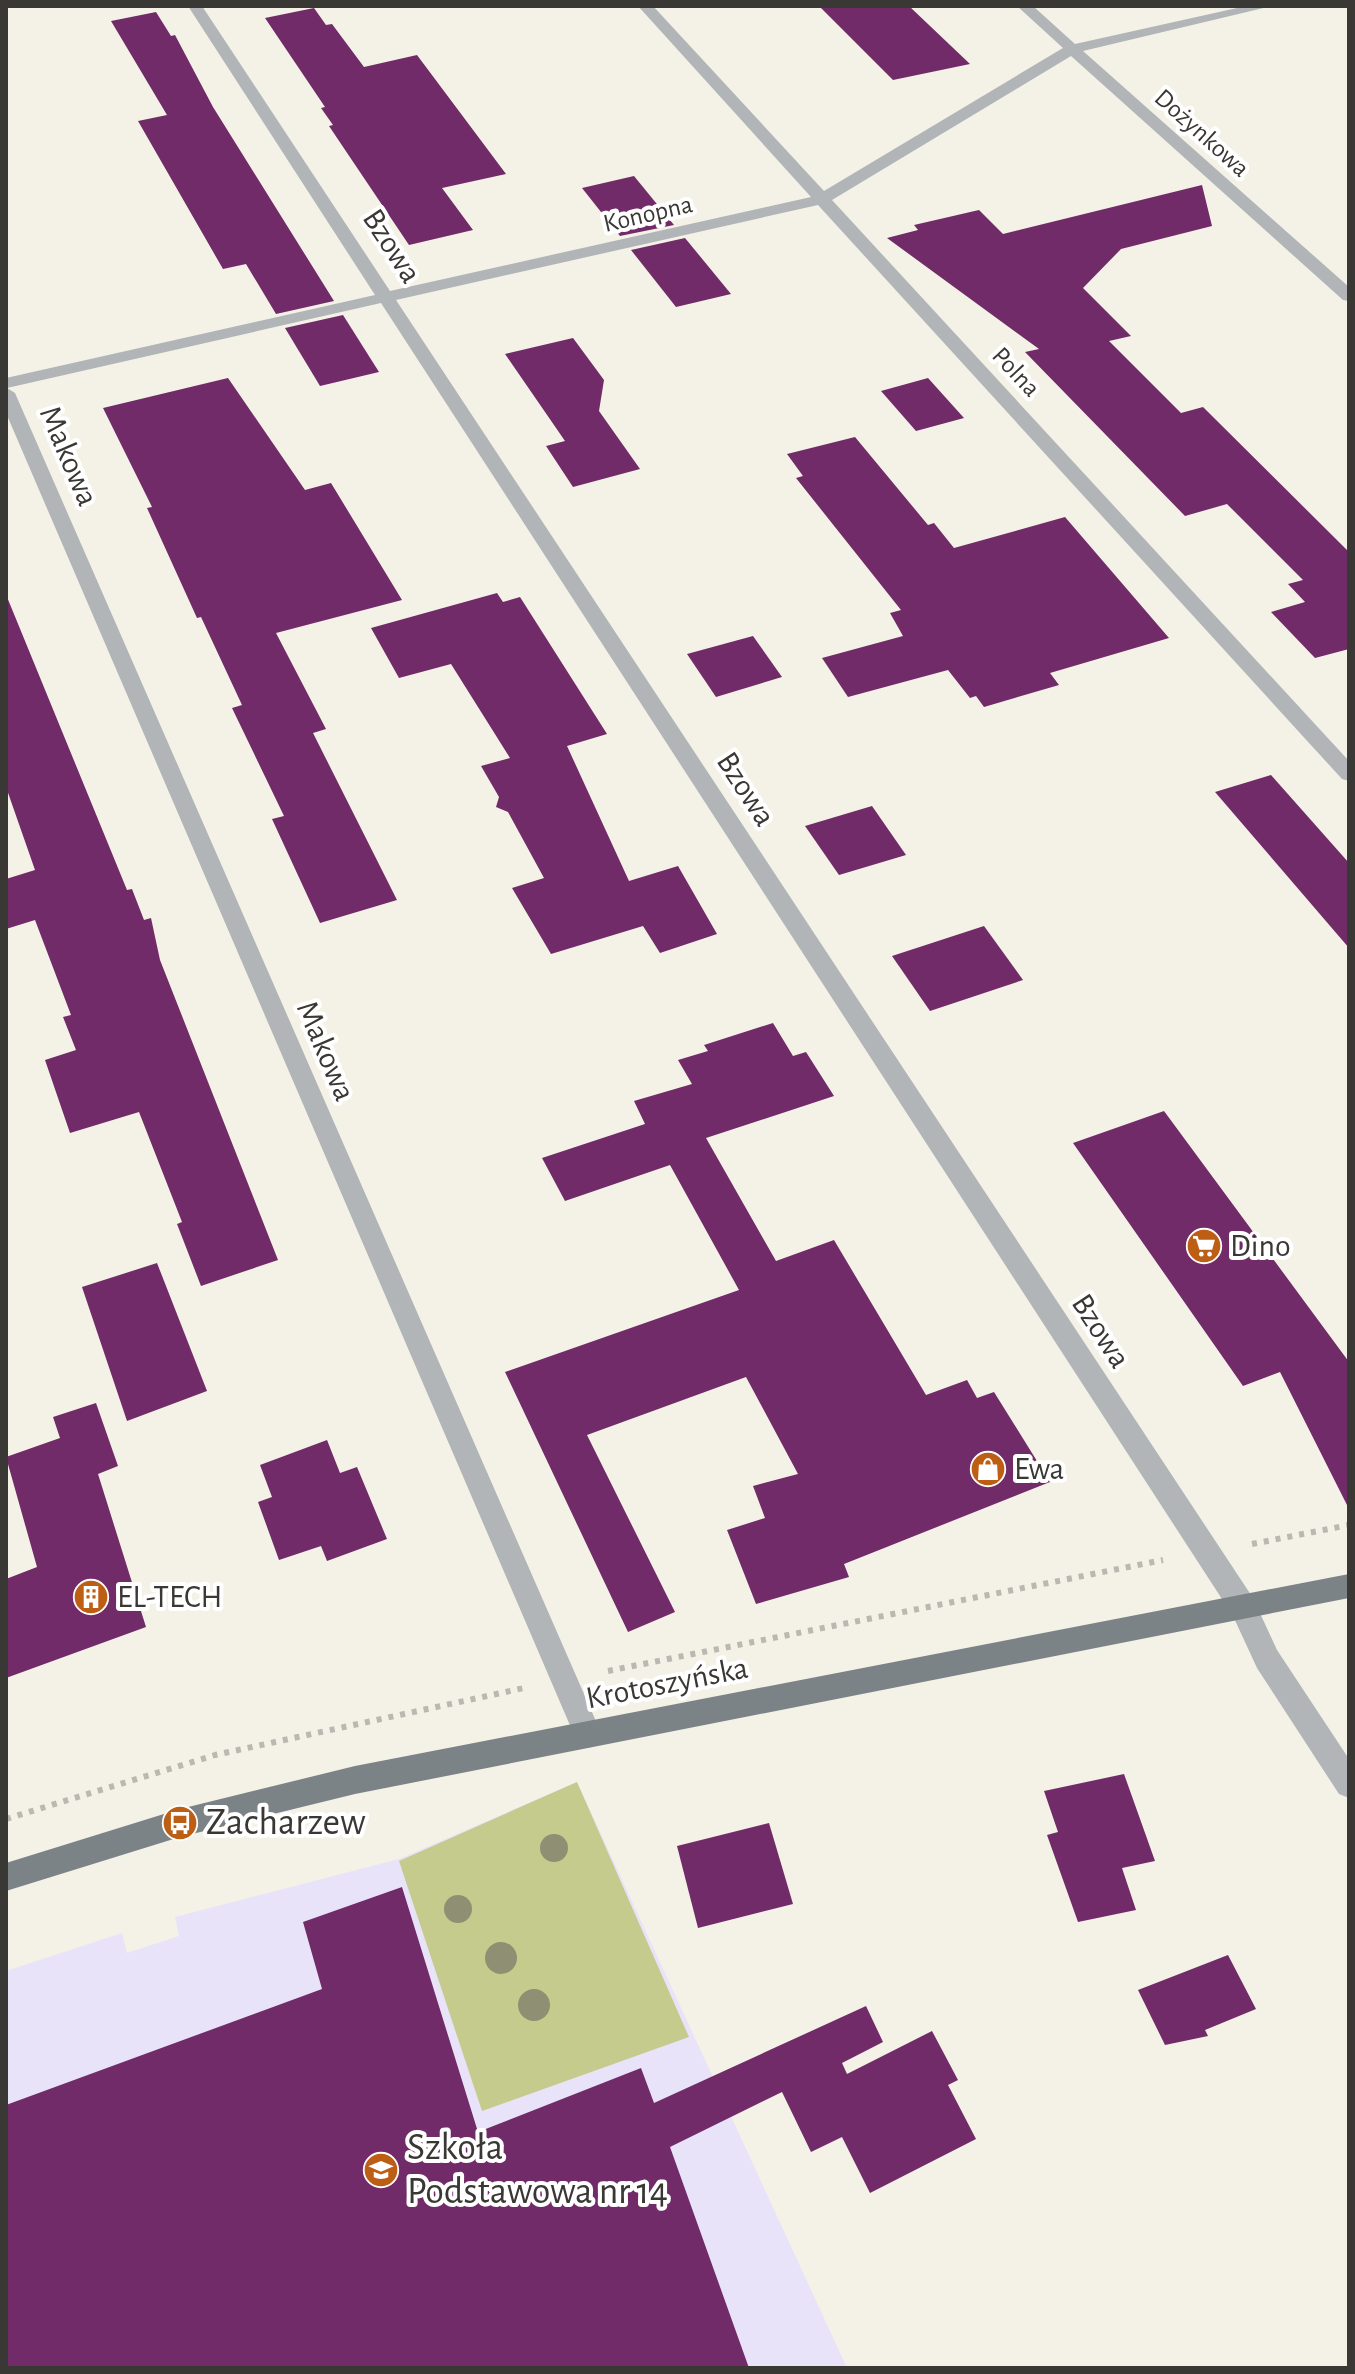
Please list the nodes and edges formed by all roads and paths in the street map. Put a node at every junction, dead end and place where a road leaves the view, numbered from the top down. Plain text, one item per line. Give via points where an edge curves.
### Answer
1 (195, 6) edge
2 (645, 6) edge
3 (1024, 6) edge
4 (1265, 6) edge
5 (1072, 49) junction
6 (822, 199) junction
7 (386, 296) junction
8 (1349, 296) edge
9 (6, 383) edge
10 (6, 393) edge
11 (1349, 774) edge
12 (1349, 1525) edge
13 (1207, 1552) junction
14 (1349, 1586) edge
15 (1243, 1607) junction
16 (565, 1680) junction
17 (588, 1735) junction
18 (1349, 1784) edge
19 (6, 1819) edge
20 (6, 1877) edge

1 - 7 street, Bzowa
2 - 6 street, Polna
3 - 5 street, Dożynkowa
4 - 5 street, Konopna
5 - 6 street, Konopna
5 - 8 street, Dożynkowa
6 - 7 street, Konopna
6 - 11 street, Polna
7 - 9 street, Konopna
7 - 13 street, Bzowa
10 - 16 street, Makowa
12 - 13 path
13 - 15 street, Bzowa
13 - 16 path
14 - 15 main road, Krotoszyńska
15 - 17 main road, Krotoszyńska
15 - 18 street, Bzowa via 1267,1659
16 - 17 street, Makowa
16 - 19 path via 215,1755
17 - 20 main road, Krotoszyńska via 327,1787 180,1823

